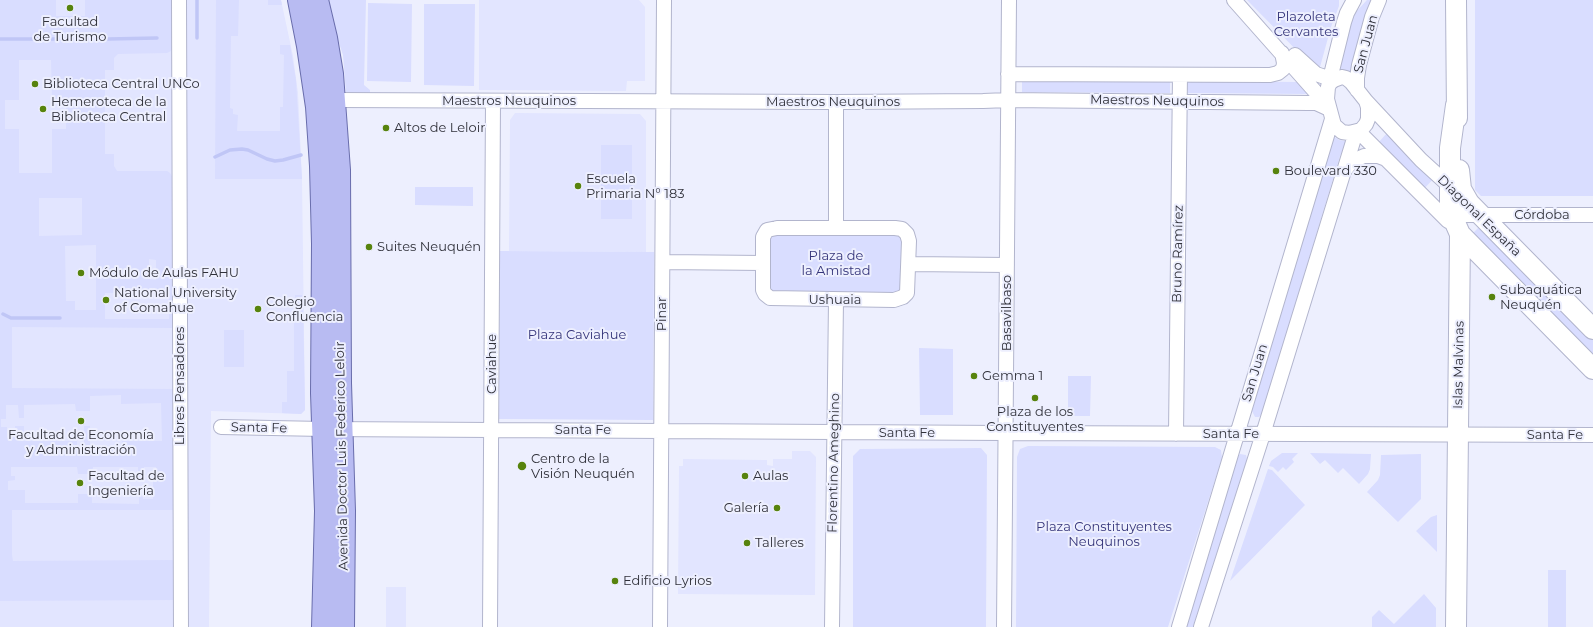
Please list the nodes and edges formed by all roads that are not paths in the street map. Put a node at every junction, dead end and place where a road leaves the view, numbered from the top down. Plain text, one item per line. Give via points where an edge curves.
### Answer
1 (179, 0) edge
2 (299, 0) edge
3 (316, 0) edge
4 (664, 0) edge
5 (1009, 0) edge
6 (1235, 0) edge
7 (1354, 0) edge
8 (1379, 0) edge
9 (1456, 0) edge
10 (1346, 6) edge
11 (1282, 53) junction
12 (1008, 74) junction
13 (1180, 75) junction
14 (1330, 82) junction
15 (1357, 90) junction
16 (335, 100) junction
17 (1008, 100) junction
18 (493, 101) junction
19 (1180, 101) junction
20 (1366, 101) junction
21 (664, 102) junction
22 (836, 102) junction
23 (1456, 105) junction
24 (1329, 111) junction
25 (1357, 132) junction
26 (1386, 160) junction
27 (1343, 172) junction
28 (1450, 186) junction
29 (1474, 209) junction
30 (1447, 215) junction
31 (1593, 215) edge
32 (836, 228) junction
33 (1460, 234) junction
34 (1514, 249) junction
35 (662, 262) junction
36 (763, 263) junction
37 (909, 264) junction
38 (1007, 265) junction
39 (1493, 268) junction
40 (836, 300) junction
41 (1593, 329) edge
42 (1593, 369) edge
43 (221, 427) dead end
44 (332, 429) junction
45 (491, 430) junction
46 (661, 431) junction
47 (834, 432) junction
48 (1006, 433) junction
49 (1176, 434) junction
50 (1236, 434) junction
51 (1263, 434) junction
52 (1458, 434) junction
53 (1593, 435) edge
54 (181, 627) edge
55 (323, 627) edge
56 (343, 627) edge
57 (490, 627) edge
58 (660, 627) edge
59 (832, 627) edge
60 (1004, 627) edge
61 (1179, 627) edge
62 (1201, 627) edge
63 (1456, 627) edge

1 - 54 street, Libres Pensadores
2 - 44 main road, Avenida Doctor Luis Federico Leloir via 320,133 321,374
3 - 16 main road, Avenida Doctor Luis Federico Leloir via 330,56
4 - 21 street, Pinar
5 - 12 street, Basavilbaso
6 - 11 street, Diagonal España
6 - 14 street, Diagonal España via 1311,70
7 - 10 street, San Juan
8 - 15 street, San Juan via 1359,65
9 - 23 main road, Islas Malvinas
10 - 14 street, San Juan
11 - 13 street, Maestros Neuquinos via 1283,69 1275,74
11 - 24 street, Diagonal España
12 - 13 street, Maestros Neuquinos
12 - 17 street, Basavilbaso
13 - 19 street, Bruno Ramírez
14 - 15 street, Diagonal España via 1346,78
14 - 24 street via 1327,99
15 - 20 street, Diagonal España
16 - 18 street, Maestros Neuquinos
16 - 44 main road, Avenida Doctor Luis Federico Leloir via 340,204 340,360
17 - 19 street, Maestros Neuquinos
17 - 22 street, Maestros Neuquinos
17 - 38 street, Basavilbaso
18 - 21 street, Maestros Neuquinos
18 - 45 street, Caviahue
19 - 24 street, Maestros Neuquinos via 1309,102
19 - 49 street, Bruno Ramírez
20 - 25 street via 1368,119 1364,127
20 - 28 street, Diagonal España via 1421,160
21 - 22 street, Maestros Neuquinos
21 - 35 street, Pinar
22 - 32 street
23 - 28 main road, Islas Malvinas via 1450,142
23 - 29 main road, Islas Malvinas via 1460,184
24 - 25 street, Diagonal España via 1334,125 1342,132
24 - 50 street, San Juan
25 - 26 street, Diagonal España
25 - 27 street, San Juan
26 - 27 street via 1378,156 1364,156 1351,162
26 - 30 street, Diagonal España
27 - 51 street, San Juan
28 - 29 street, Diagonal España
28 - 30 main road, Islas Malvinas
29 - 30 street, Córdoba
29 - 31 street, Córdoba
29 - 34 main road, Diagonal España
30 - 33 main road, Islas Malvinas
32 - 36 street, Ushuaia via 767,230 764,237
32 - 37 street, Ushuaia via 902,229 908,238
33 - 39 main road, Diagonal España
33 - 52 main road, Islas Malvinas
34 - 39 main road via 1502,246 1495,250 1492,257
34 - 41 main road, Diagonal España
35 - 36 street
35 - 46 street, Pinar
36 - 40 street, Ushuaia via 764,290 770,298
37 - 38 street
37 - 40 street, Ushuaia via 908,290 906,296 901,299
38 - 48 street, Basavilbaso
39 - 42 main road, Diagonal España
40 - 47 street, Florentino Ameghino
43 - 44 street, Santa Fe
44 - 45 street, Santa Fe
44 - 55 main road, Avenida Doctor Luis Federico Leloir via 326,511
44 - 56 main road, Avenida Doctor Luis Federico Leloir via 344,511
45 - 46 street, Santa Fe
45 - 57 street, Caviahue
46 - 47 street, Santa Fe
46 - 58 street, Pinar
47 - 48 street, Santa Fe
47 - 59 street, Florentino Ameghino
48 - 49 street, Santa Fe
48 - 60 street, Basavilbaso
49 - 50 street, Santa Fe
50 - 51 street, Santa Fe
50 - 61 street, San Juan
51 - 52 street, Santa Fe
51 - 62 street, San Juan
52 - 53 street, Santa Fe
52 - 63 main road, Islas Malvinas

